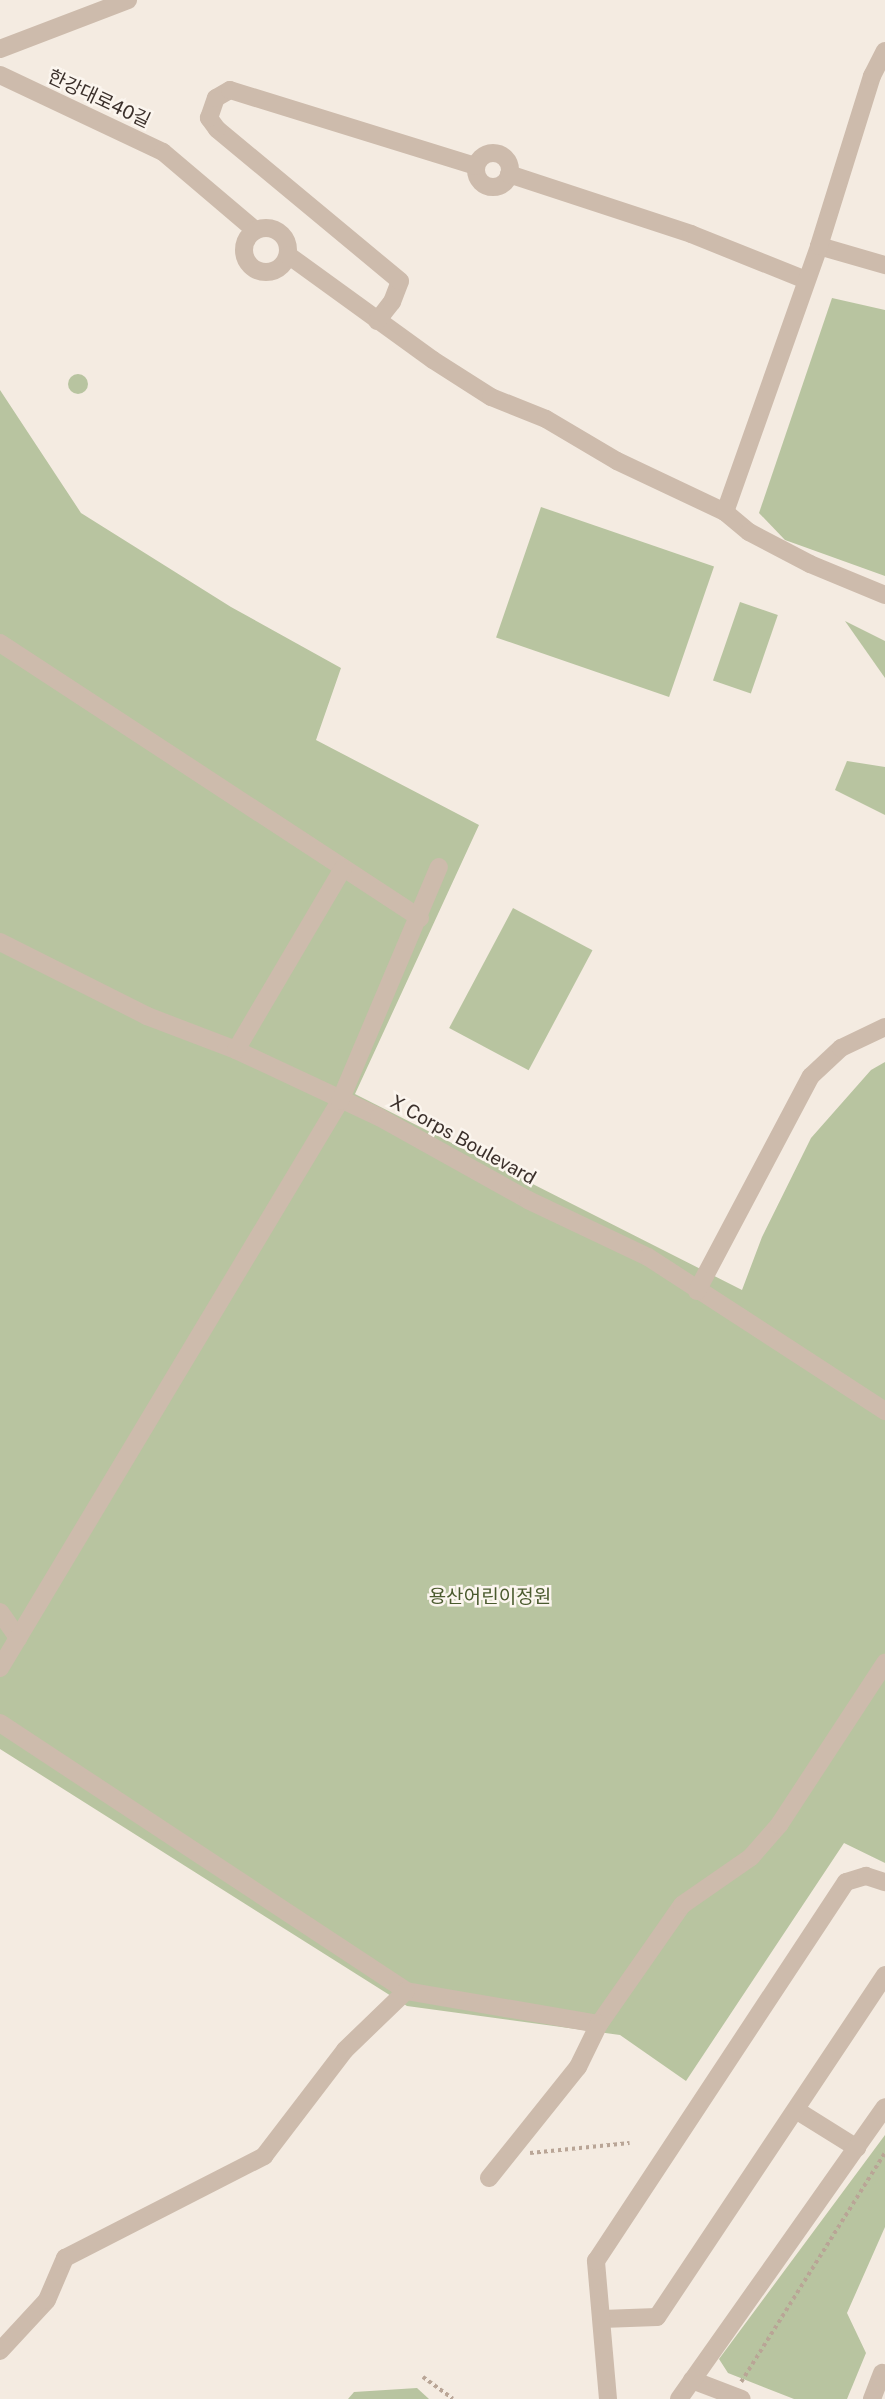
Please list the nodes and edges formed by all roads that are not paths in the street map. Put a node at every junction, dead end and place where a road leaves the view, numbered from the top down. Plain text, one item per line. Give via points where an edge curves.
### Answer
1 (128, 0) edge
2 (0, 49) edge
3 (885, 51) edge
4 (0, 75) edge
5 (255, 230) junction
6 (819, 246) junction
7 (288, 255) junction
8 (885, 265) edge
9 (806, 280) junction
10 (377, 321) junction
11 (724, 512) junction
12 (885, 595) edge
13 (0, 643) edge
14 (343, 867) junction
15 (439, 867) dead end
16 (420, 918) junction
17 (0, 942) edge
18 (885, 1027) edge
19 (236, 1050) junction
20 (340, 1101) junction
21 (697, 1290) junction
22 (885, 1411) edge
23 (0, 1612) edge
24 (18, 1638) junction
25 (885, 1663) edge
26 (0, 1668) edge
27 (0, 1723) edge
28 (885, 1882) edge
29 (885, 1975) edge
30 (406, 1991) junction
31 (599, 2024) junction
32 (885, 2107) edge
33 (796, 2110) junction
34 (857, 2148) junction
35 (489, 2178) dead end
36 (602, 2319) junction
37 (0, 2351) edge
38 (882, 2373) dead end
39 (692, 2380) junction
40 (738, 2397) edge
41 (608, 2399) edge
42 (679, 2399) edge
43 (872, 2399) edge

1 - 2 street
3 - 6 street via 872,76
4 - 5 street, 한강대로40길 via 178,163 221,206
5 - 7 street via 267,227 281,232
5 - 7 street via 244,251 256,270 277,270
6 - 8 street
6 - 9 street
7 - 10 street
9 - 10 street via 691,234 509,174 500,186 489,187 477,177 476,166 230,90 216,98 209,118 217,128 400,281 392,302
9 - 11 street
10 - 11 street via 491,397 546,419 617,461
11 - 12 street via 761,539
13 - 14 street
14 - 16 street
14 - 19 street
15 - 16 street
16 - 20 street
17 - 19 street, X Corps Boulevard via 147,1016
18 - 21 street via 841,1048 811,1076
19 - 20 street, X Corps Boulevard
20 - 21 street, X Corps Boulevard via 648,1257
20 - 24 street
21 - 22 street, X Corps Boulevard
23 - 24 street
24 - 26 street
25 - 31 street via 779,1825 751,1857 682,1905
27 - 30 street
28 - 36 street via 866,1876 846,1882 596,2261
29 - 33 street
30 - 31 street
30 - 37 street via 345,2050 264,2156 65,2258 47,2300
31 - 35 street via 578,2067
32 - 34 street
33 - 34 street
33 - 36 street via 657,2317
34 - 39 street
36 - 41 street
38 - 43 street
39 - 40 street
39 - 42 street

